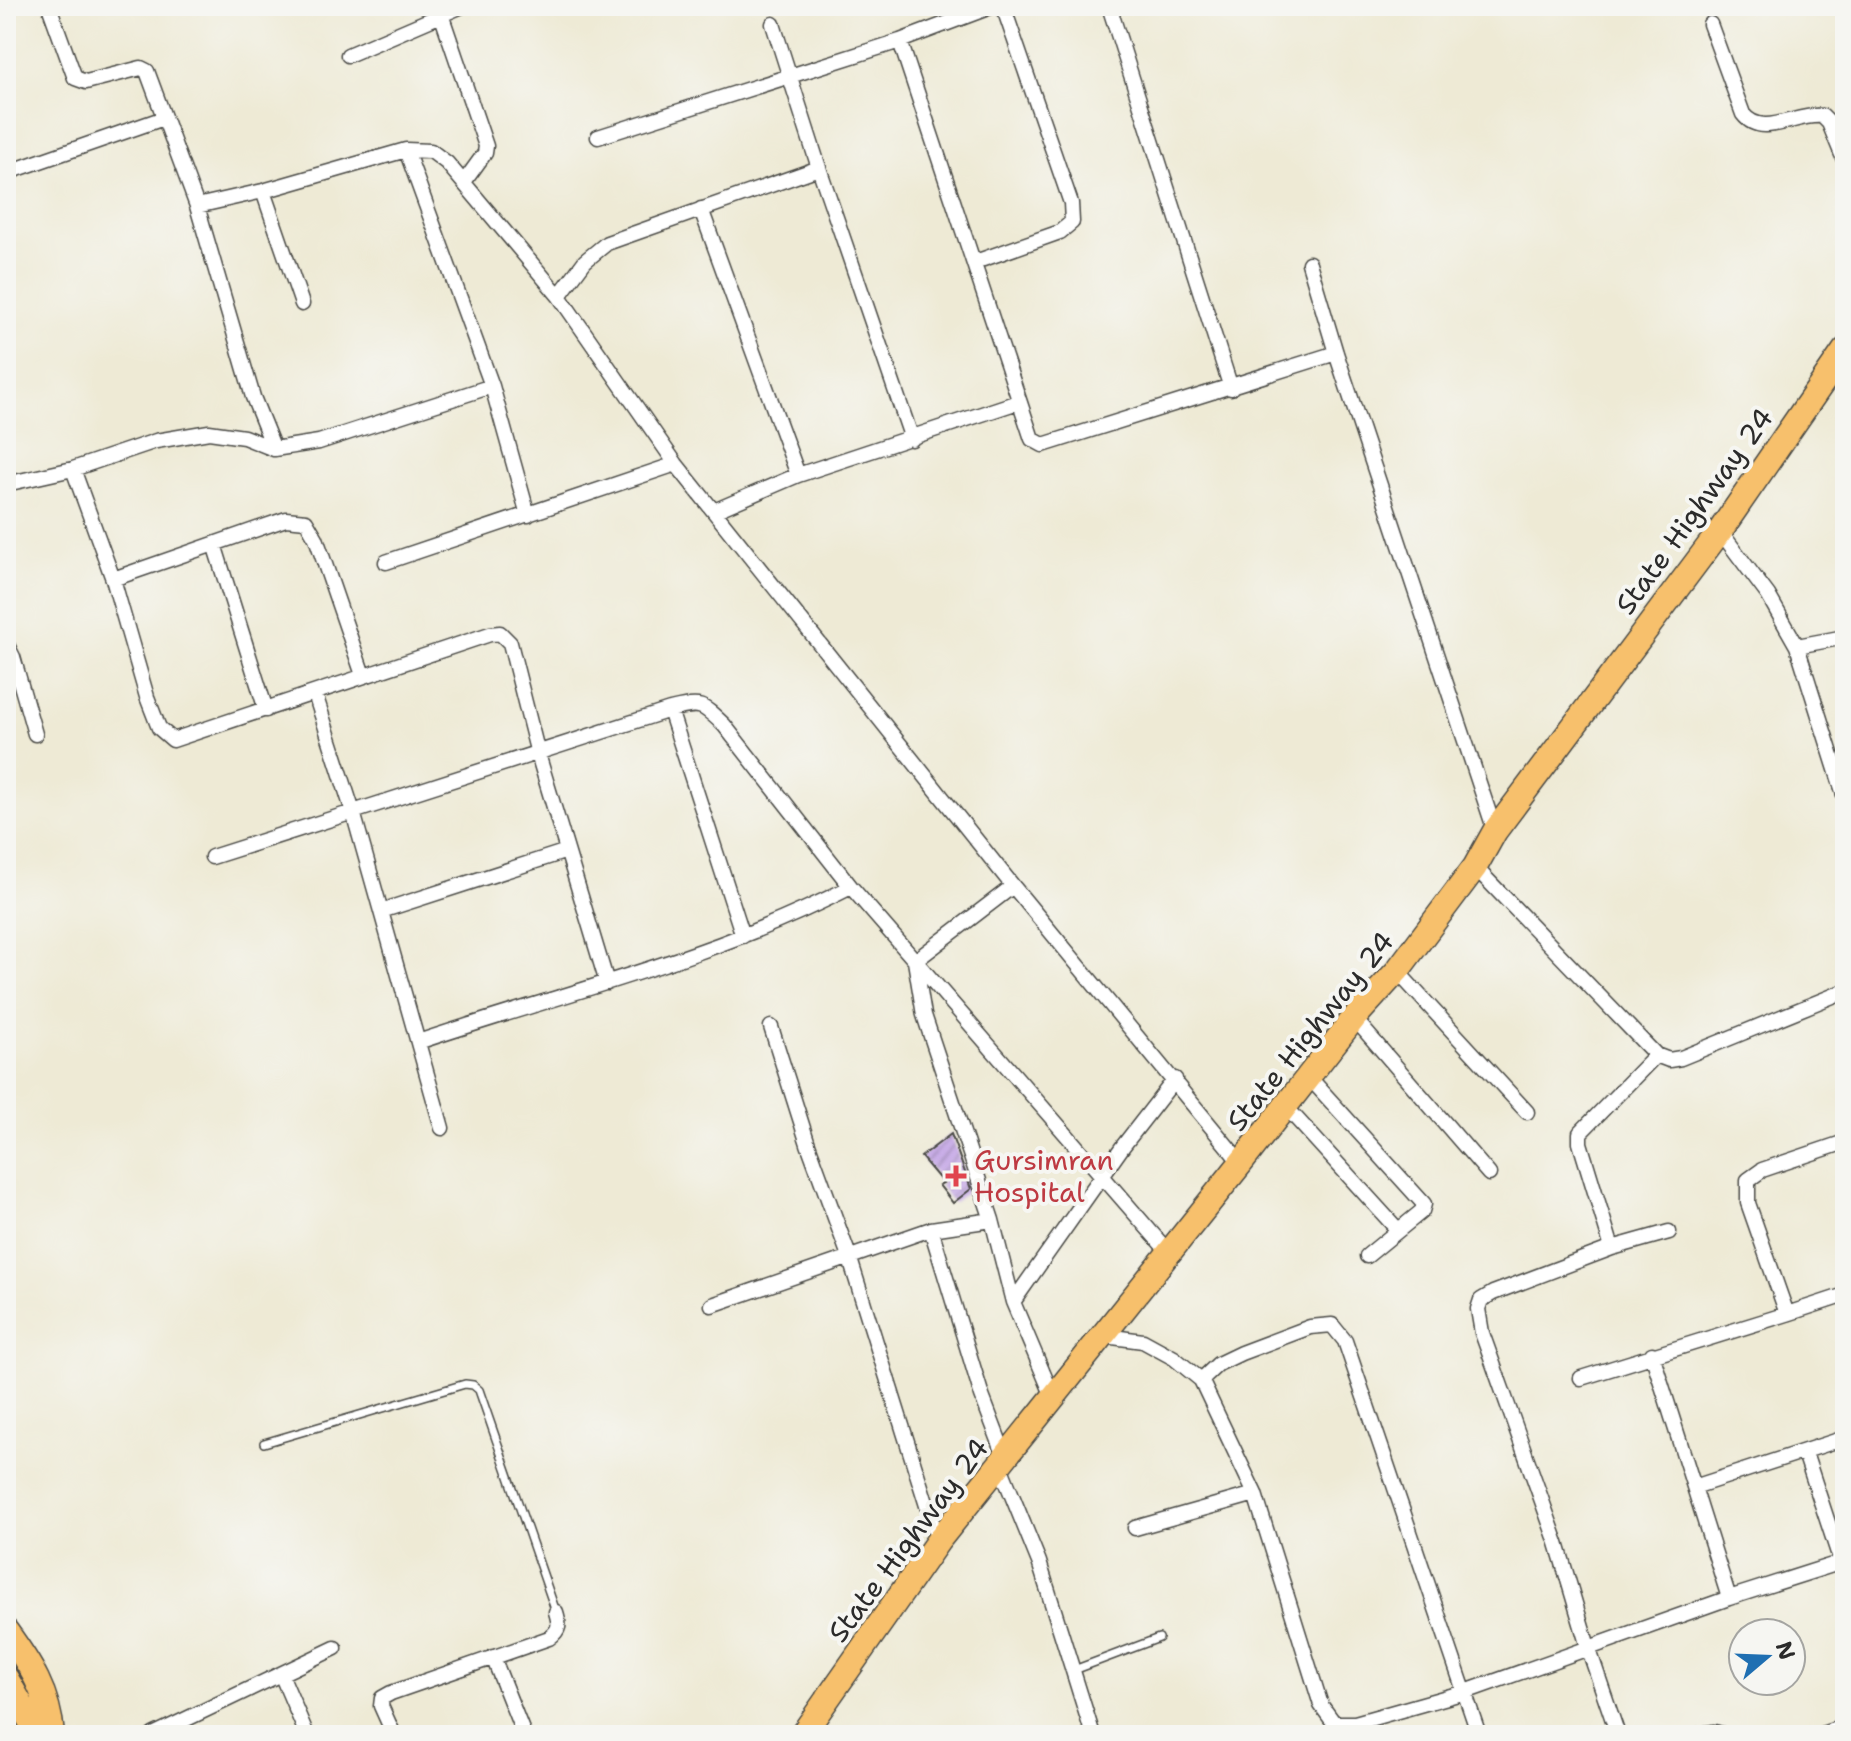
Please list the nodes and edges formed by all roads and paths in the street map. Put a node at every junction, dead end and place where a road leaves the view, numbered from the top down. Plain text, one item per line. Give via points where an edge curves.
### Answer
1 (49, 6) edge
2 (462, 6) edge
3 (993, 6) edge
4 (1003, 6) edge
5 (1109, 6) edge
6 (441, 14) junction
7 (773, 24) dead end
8 (1710, 24) dead end
9 (900, 41) junction
10 (348, 55) dead end
11 (789, 74) junction
12 (164, 118) junction
13 (598, 137) dead end
14 (406, 150) junction
15 (1845, 162) edge
16 (819, 168) junction
17 (6, 173) edge
18 (464, 182) junction
19 (263, 191) junction
20 (197, 206) junction
21 (701, 209) junction
22 (975, 262) junction
23 (1309, 263) dead end
24 (559, 296) junction
25 (302, 304) dead end
26 (1336, 353) junction
27 (1840, 357) edge
28 (492, 386) junction
29 (1231, 388) junction
30 (1845, 397) edge
31 (1018, 402) junction
32 (912, 439) junction
33 (274, 449) junction
34 (676, 464) junction
35 (73, 469) junction
36 (798, 475) junction
37 (6, 484) edge
38 (714, 511) junction
39 (528, 515) junction
40 (1720, 531) junction
41 (214, 544) junction
42 (386, 562) dead end
43 (113, 579) junction
44 (1845, 637) edge
45 (6, 643) edge
46 (1797, 646) junction
47 (363, 675) junction
48 (315, 694) junction
49 (266, 710) junction
50 (670, 710) junction
51 (35, 734) dead end
52 (538, 754) junction
53 (1845, 798) edge
54 (353, 812) junction
55 (1495, 831) junction
56 (567, 851) junction
57 (212, 857) dead end
58 (1475, 867) junction
59 (1013, 886) junction
60 (851, 887) junction
61 (381, 911) junction
62 (743, 936) junction
63 (915, 961) junction
64 (1397, 971) junction
65 (607, 983) junction
66 (1845, 991) edge
67 (1354, 1018) junction
68 (771, 1027) dead end
69 (418, 1042) junction
70 (1656, 1055) junction
71 (1308, 1076) junction
72 (1175, 1079) junction
73 (1286, 1107) junction
74 (1527, 1112) dead end
75 (442, 1128) dead end
76 (1845, 1142) edge
77 (1241, 1163) junction
78 (1489, 1174) dead end
79 (1102, 1176) junction
80 (992, 1220) junction
81 (931, 1229) junction
82 (1397, 1229) junction
83 (1669, 1232) dead end
84 (1612, 1248) junction
85 (1170, 1254) junction
86 (849, 1256) junction
87 (1367, 1256) dead end
88 (1845, 1295) edge
89 (1013, 1302) junction
90 (712, 1305) dead end
91 (1787, 1314) junction
92 (1105, 1336) junction
93 (1652, 1354) junction
94 (1581, 1378) dead end
95 (1201, 1380) junction
96 (1054, 1399) junction
97 (1845, 1438) edge
98 (264, 1443) dead end
99 (1805, 1453) junction
100 (1003, 1463) junction
101 (1694, 1487) junction
102 (1255, 1494) junction
103 (1135, 1528) dead end
104 (938, 1541) junction
105 (1843, 1562) edge
106 (1729, 1598) junction
107 (556, 1612) joint
108 (6, 1631) edge
109 (1159, 1638) dead end
110 (1588, 1647) junction
111 (335, 1648) dead end
112 (493, 1657) junction
113 (1074, 1670) junction
114 (281, 1674) junction
115 (6, 1679) edge
116 (1465, 1692) junction
117 (1845, 1726) edge
118 (45, 1735) edge
119 (52, 1735) edge
120 (153, 1735) edge
121 (307, 1735) edge
122 (394, 1735) edge
123 (524, 1735) edge
124 (802, 1735) edge
125 (1093, 1735) edge
126 (1479, 1735) edge
127 (1618, 1735) edge
128 (1695, 1735) edge
129 (1725, 1735) edge
130 (1819, 1735) edge

1 - 12 street via 75,78 86,82 141,68 147,71
2 - 6 street
3 - 9 street
4 - 22 street via 1071,203 1072,222 1060,232
5 - 29 street
6 - 10 street
6 - 18 street via 486,146
7 - 11 street
8 - 15 street via 1750,123 1822,116
9 - 11 street
9 - 22 street
11 - 13 street
11 - 16 street
12 - 17 street
12 - 20 street
14 - 18 street via 431,151
14 - 19 street
14 - 28 street
16 - 21 street
16 - 32 street
18 - 24 street
19 - 20 street
19 - 25 street
20 - 33 street via 253,397
21 - 24 street via 607,243 585,261
21 - 36 street
22 - 31 street
23 - 26 street
24 - 34 street
26 - 29 street
26 - 55 street
27 - 30 street
27 - 40 main road, State Highway 24
28 - 33 street via 319,442
28 - 39 street
29 - 31 street via 1043,445 1032,439
31 - 32 street
32 - 36 street
33 - 35 street via 244,437 209,432 156,441
34 - 38 street
34 - 39 street
35 - 37 street
35 - 43 street
36 - 38 street
38 - 59 street
39 - 42 street
40 - 46 street via 1768,595
40 - 55 main road, State Highway 24
41 - 43 street
41 - 47 street via 286,519 306,521
41 - 49 street
43 - 49 street via 147,697 159,728 173,740
44 - 46 street
45 - 51 street
46 - 53 street
47 - 48 street
47 - 52 street via 500,633 510,643
48 - 49 street
48 - 54 street
50 - 52 street
50 - 60 street via 696,704 724,725
50 - 62 street
52 - 54 street
52 - 56 street
54 - 57 street
54 - 61 street
55 - 58 main road, State Highway 24
56 - 61 street
56 - 65 street
58 - 64 main road, State Highway 24
58 - 70 street
59 - 63 street
59 - 72 street
60 - 62 street
60 - 63 street
61 - 69 street
62 - 65 street
63 - 79 street
63 - 80 street via 924,1015
64 - 67 main road, State Highway 24
64 - 74 street
65 - 69 street
66 - 70 street via 1681,1058
67 - 71 main road, State Highway 24
67 - 78 street
68 - 86 street
69 - 75 street
70 - 84 street via 1580,1133
71 - 73 main road, State Highway 24
71 - 82 street via 1424,1204
72 - 77 street
72 - 79 street
73 - 77 main road, State Highway 24
73 - 82 street
76 - 91 street via 1762,1170 1748,1180 1748,1203
77 - 85 main road, State Highway 24
79 - 85 street
79 - 89 street
80 - 81 street
80 - 89 street
81 - 86 street
81 - 100 street
82 - 87 street
83 - 84 street
84 - 110 street via 1493,1293 1478,1309
85 - 92 main road, State Highway 24
86 - 90 street
86 - 104 street
88 - 91 street
89 - 96 street
91 - 93 street
92 - 95 street via 1143,1341
92 - 96 main road, State Highway 24
93 - 94 street
93 - 101 street
95 - 102 street
95 - 116 street via 1218,1364 1310,1327 1332,1325 1353,1361
96 - 100 main road, State Highway 24
97 - 99 street
98 - 107 lane via 473,1385
99 - 101 street
99 - 105 street
100 - 104 main road, State Highway 24
100 - 113 street
101 - 106 street
102 - 103 street
102 - 116 street via 1321,1705 1334,1723 1355,1723
104 - 124 main road, State Highway 24
105 - 106 street
106 - 110 street
107 - 112 street via 558,1632
108 - 119 main road via 42,1686
109 - 113 lane
110 - 116 street
110 - 127 street
111 - 114 street
112 - 122 street via 382,1698
112 - 123 street
113 - 125 street
114 - 120 street
114 - 121 street
115 - 118 main road via 31,1722
116 - 126 street
117 - 130 street
128 - 129 street

